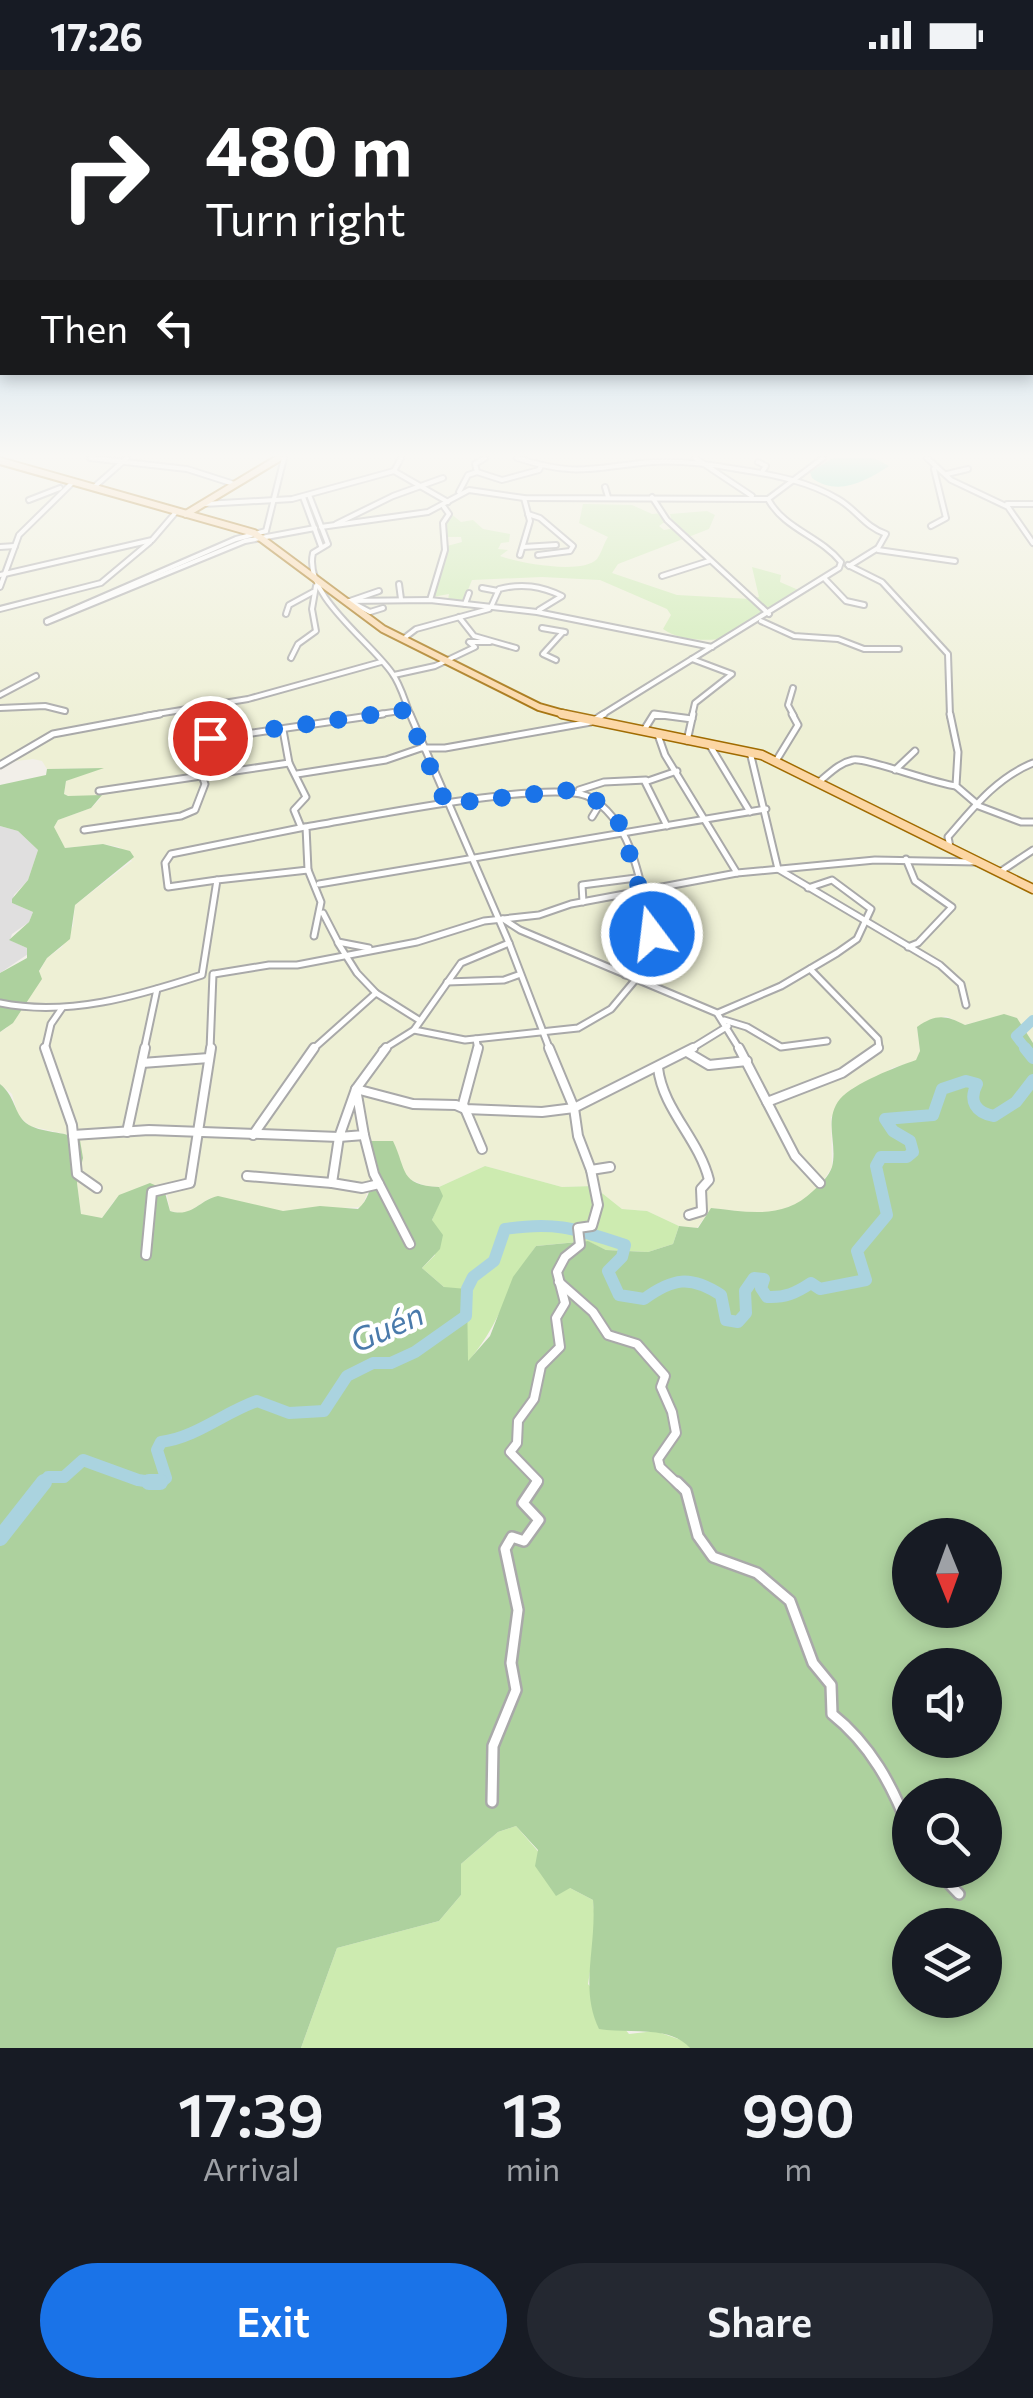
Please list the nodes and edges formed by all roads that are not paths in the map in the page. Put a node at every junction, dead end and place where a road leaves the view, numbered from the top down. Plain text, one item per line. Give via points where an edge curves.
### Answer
1 (14, 550) edge
2 (114, 550) edge
3 (140, 550) edge
4 (227, 550) edge
5 (229, 550) edge
6 (281, 550) edge
7 (317, 550) edge
8 (445, 550) edge
9 (521, 550) edge
10 (569, 550) edge
11 (699, 550) edge
12 (831, 550) edge
13 (875, 550) edge
14 (877, 550) edge
15 (538, 555) dead end
16 (520, 556) dead end
17 (710, 561) junction
18 (841, 562) junction
19 (955, 562) dead end
20 (849, 566) junction
21 (9, 571) junction
22 (0, 575) edge
23 (311, 575) junction
24 (662, 576) dead end
25 (826, 579) junction
26 (399, 584) dead end
27 (0, 587) edge
28 (482, 588) dead end
29 (314, 589) junction
30 (379, 592) dead end
31 (498, 592) junction
32 (469, 593) dead end
33 (401, 599) junction
34 (430, 600) junction
35 (347, 602) junction
36 (465, 604) junction
37 (864, 605) dead end
38 (493, 607) junction
39 (383, 608) dead end
40 (0, 609) edge
41 (538, 612) junction
42 (286, 614) dead end
43 (550, 614) junction
44 (769, 614) junction
45 (459, 617) junction
46 (760, 620) junction
47 (416, 629) junction
48 (402, 640) junction
49 (490, 642) junction
50 (424, 646) dead end
51 (712, 647) junction
52 (516, 648) dead end
53 (899, 649) dead end
54 (291, 658) dead end
55 (692, 659) junction
56 (556, 660) dead end
57 (446, 661) junction
58 (381, 662) junction
59 (36, 676) dead end
60 (394, 676) junction
61 (793, 688) dead end
62 (0, 695) edge
63 (0, 708) edge
64 (406, 710) junction
65 (65, 711) dead end
66 (692, 719) junction
67 (592, 722) junction
68 (283, 730) junction
69 (644, 730) junction
70 (658, 736) junction
71 (688, 741) junction
72 (709, 744) junction
73 (421, 748) junction
74 (915, 751) dead end
75 (750, 752) junction
76 (776, 761) junction
77 (289, 763) junction
78 (1033, 763) edge
79 (0, 765) edge
80 (895, 770) junction
81 (677, 771) junction
82 (201, 774) junction
83 (298, 774) junction
84 (646, 780) junction
85 (820, 782) junction
86 (956, 786) junction
87 (100, 791) dead end
88 (578, 791) junction
89 (446, 804) junction
90 (600, 804) junction
91 (976, 804) junction
92 (766, 809) junction
93 (750, 812) junction
94 (592, 817) dead end
95 (706, 819) junction
96 (1031, 824) edge
97 (667, 826) junction
98 (304, 827) junction
99 (84, 830) dead end
100 (624, 834) junction
101 (930, 837) junction
102 (948, 837) junction
103 (950, 847) junction
104 (1033, 850) edge
105 (906, 859) junction
106 (472, 860) junction
107 (979, 862) junction
108 (778, 869) junction
109 (308, 870) junction
110 (1000, 872) junction
111 (737, 874) junction
112 (636, 878) junction
113 (217, 880) junction
114 (318, 884) junction
115 (807, 888) junction
116 (1033, 888) edge
117 (641, 892) junction
118 (583, 902) junction
119 (323, 913) junction
120 (499, 918) junction
121 (864, 922) junction
122 (314, 936) dead end
123 (338, 942) junction
124 (509, 942) junction
125 (907, 947) junction
126 (375, 949) junction
127 (344, 955) junction
128 (810, 969) junction
129 (214, 974) junction
130 (519, 974) junction
131 (202, 975) junction
132 (625, 975) junction
133 (636, 979) junction
134 (446, 982) junction
135 (157, 988) junction
136 (376, 994) junction
137 (0, 1003) edge
138 (966, 1006) dead end
139 (62, 1008) junction
140 (419, 1020) junction
141 (722, 1020) junction
142 (414, 1030) junction
143 (543, 1032) junction
144 (476, 1040) junction
145 (828, 1040) dead end
146 (687, 1052) junction
147 (209, 1058) junction
148 (747, 1061) junction
149 (142, 1063) junction
150 (658, 1068) junction
151 (356, 1089) junction
152 (767, 1102) junction
153 (574, 1108) junction
154 (466, 1110) junction
155 (195, 1131) junction
156 (127, 1132) junction
157 (73, 1135) junction
158 (364, 1135) junction
159 (252, 1136) junction
160 (342, 1137) junction
161 (482, 1149) dead end
162 (610, 1167) dead end
163 (591, 1170) junction
164 (248, 1176) dead end
165 (332, 1182) junction
166 (820, 1183) dead end
167 (379, 1184) junction
168 (97, 1188) dead end
169 (688, 1215) dead end
170 (410, 1244) dead end
171 (146, 1255) dead end
172 (556, 1278) junction
173 (892, 1788) edge
174 (492, 1802) dead end
175 (952, 1888) edge
176 (958, 1894) dead end

1 - 21 street
2 - 21 street
3 - 40 street via 102,583
4 - 5 street via 46,621
6 - 23 main road
7 - 23 street
8 - 34 street
9 - 16 street
10 - 15 street
11 - 17 street
12 - 18 street
13 - 20 street
14 - 19 street
17 - 24 street
17 - 44 street
18 - 20 street
18 - 25 street
20 - 86 street via 882,582 948,654
21 - 22 street
21 - 27 street
23 - 29 street
23 - 35 main road
25 - 37 street via 848,602
25 - 44 street
26 - 33 street
28 - 31 street
29 - 42 street via 289,604
29 - 54 street via 316,631
29 - 58 street
30 - 35 street
31 - 38 street
31 - 41 street via 530,583 562,596
32 - 36 street
33 - 34 street
33 - 35 street
34 - 36 street
35 - 39 street via 370,612
35 - 48 main road
36 - 38 street
38 - 41 street
38 - 45 street
41 - 43 street
43 - 51 street
43 - 56 street via 541,629 565,632 543,654
44 - 46 street
45 - 47 street
45 - 49 street via 467,632
46 - 51 street
46 - 53 street via 794,636
47 - 48 street
47 - 50 street via 412,640
48 - 57 main road
49 - 52 street
49 - 57 street via 469,642 475,647
51 - 55 street
55 - 66 street via 732,674 695,703
55 - 67 street
57 - 60 street
57 - 67 main road via 539,707
58 - 60 street
58 - 79 street via 248,699 73,728
59 - 62 street
60 - 64 street
61 - 76 street via 788,705 798,724
63 - 65 street
64 - 68 street
64 - 73 street
66 - 69 street via 654,714
66 - 71 street
67 - 69 main road
67 - 73 street
68 - 77 street
68 - 82 street via 198,741 194,754
69 - 70 main road
70 - 71 main road
70 - 81 street
71 - 72 main road
72 - 75 main road
72 - 93 street
73 - 83 street
73 - 89 street
74 - 80 street
75 - 76 main road
75 - 92 street
76 - 85 main road
77 - 82 street
77 - 83 street
78 - 91 street via 1010,772
80 - 85 street via 853,758
80 - 86 street
81 - 84 street
81 - 95 street
82 - 87 street
82 - 99 street via 202,795 192,812
83 - 98 street via 306,799 294,810
84 - 88 street
84 - 97 street
85 - 101 main road
86 - 91 street
88 - 89 street
88 - 90 street
89 - 98 street
89 - 106 street
90 - 94 street
90 - 100 street
91 - 96 street
91 - 102 street
92 - 93 street
92 - 108 street
93 - 95 street
95 - 97 street
95 - 111 street
97 - 100 street
98 - 109 street
98 - 113 street via 171,854 165,862 168,887
100 - 106 street
100 - 112 street
101 - 102 street
101 - 103 main road
102 - 103 street
103 - 107 main road
104 - 110 street
105 - 107 street
105 - 108 street
105 - 125 street via 915,882 952,907
106 - 114 street
106 - 120 street
107 - 110 main road
108 - 111 street
108 - 115 street
109 - 113 street
109 - 114 street
110 - 116 main road
111 - 117 street
112 - 117 street
112 - 118 street via 582,885
113 - 131 street
114 - 119 street
115 - 121 street
115 - 121 street via 832,880 872,909
117 - 118 street
117 - 132 street via 652,937
118 - 120 street
119 - 122 street
119 - 123 street
120 - 124 street
120 - 126 street
120 - 132 street
121 - 125 street
121 - 128 street via 857,939
123 - 126 street
123 - 127 street
124 - 130 street
124 - 134 street via 467,959
125 - 138 street via 961,984
126 - 127 street
127 - 129 street
127 - 136 street
128 - 141 street
128 - 152 street via 879,1047 857,1065
129 - 131 street
129 - 147 street
130 - 134 street
130 - 143 street
131 - 135 street
132 - 133 street
133 - 141 street
133 - 143 street via 602,1016 578,1028
134 - 140 street
135 - 139 street
135 - 149 street
136 - 140 street
136 - 159 street via 314,1048
137 - 139 street
139 - 157 street via 42,1052
140 - 142 street
141 - 145 street via 781,1047
141 - 146 street
141 - 148 street
142 - 144 street
142 - 151 street via 379,1052
143 - 144 street
143 - 153 street
144 - 154 street
146 - 148 street via 709,1065
146 - 150 street
147 - 149 street
147 - 155 street
148 - 152 street
149 - 156 street
150 - 153 street
150 - 169 street via 660,1088 708,1172 702,1212
151 - 154 street
151 - 158 street
151 - 160 street
152 - 166 street via 794,1156
153 - 154 street
153 - 163 street
154 - 161 street
155 - 156 street
155 - 159 street
155 - 171 street via 188,1186 152,1192
156 - 157 street
157 - 168 street via 77,1174
158 - 160 street
158 - 167 street
159 - 160 street
160 - 165 street
162 - 163 street
163 - 172 street via 598,1205 592,1226 578,1228 580,1245
164 - 165 street
165 - 167 street
167 - 170 street
172 - 173 street via 608,1335 637,1344 660,1369 676,1430 658,1460 686,1490 698,1536 713,1557 757,1573 790,1601 814,1663 831,1685 832,1714 854,1730
172 - 174 street via 565,1302 556,1318 560,1347 541,1366 510,1452 538,1481 523,1503 539,1520 524,1541 512,1537 505,1549 518,1610 511,1663 516,1690 493,1746
175 - 176 street

